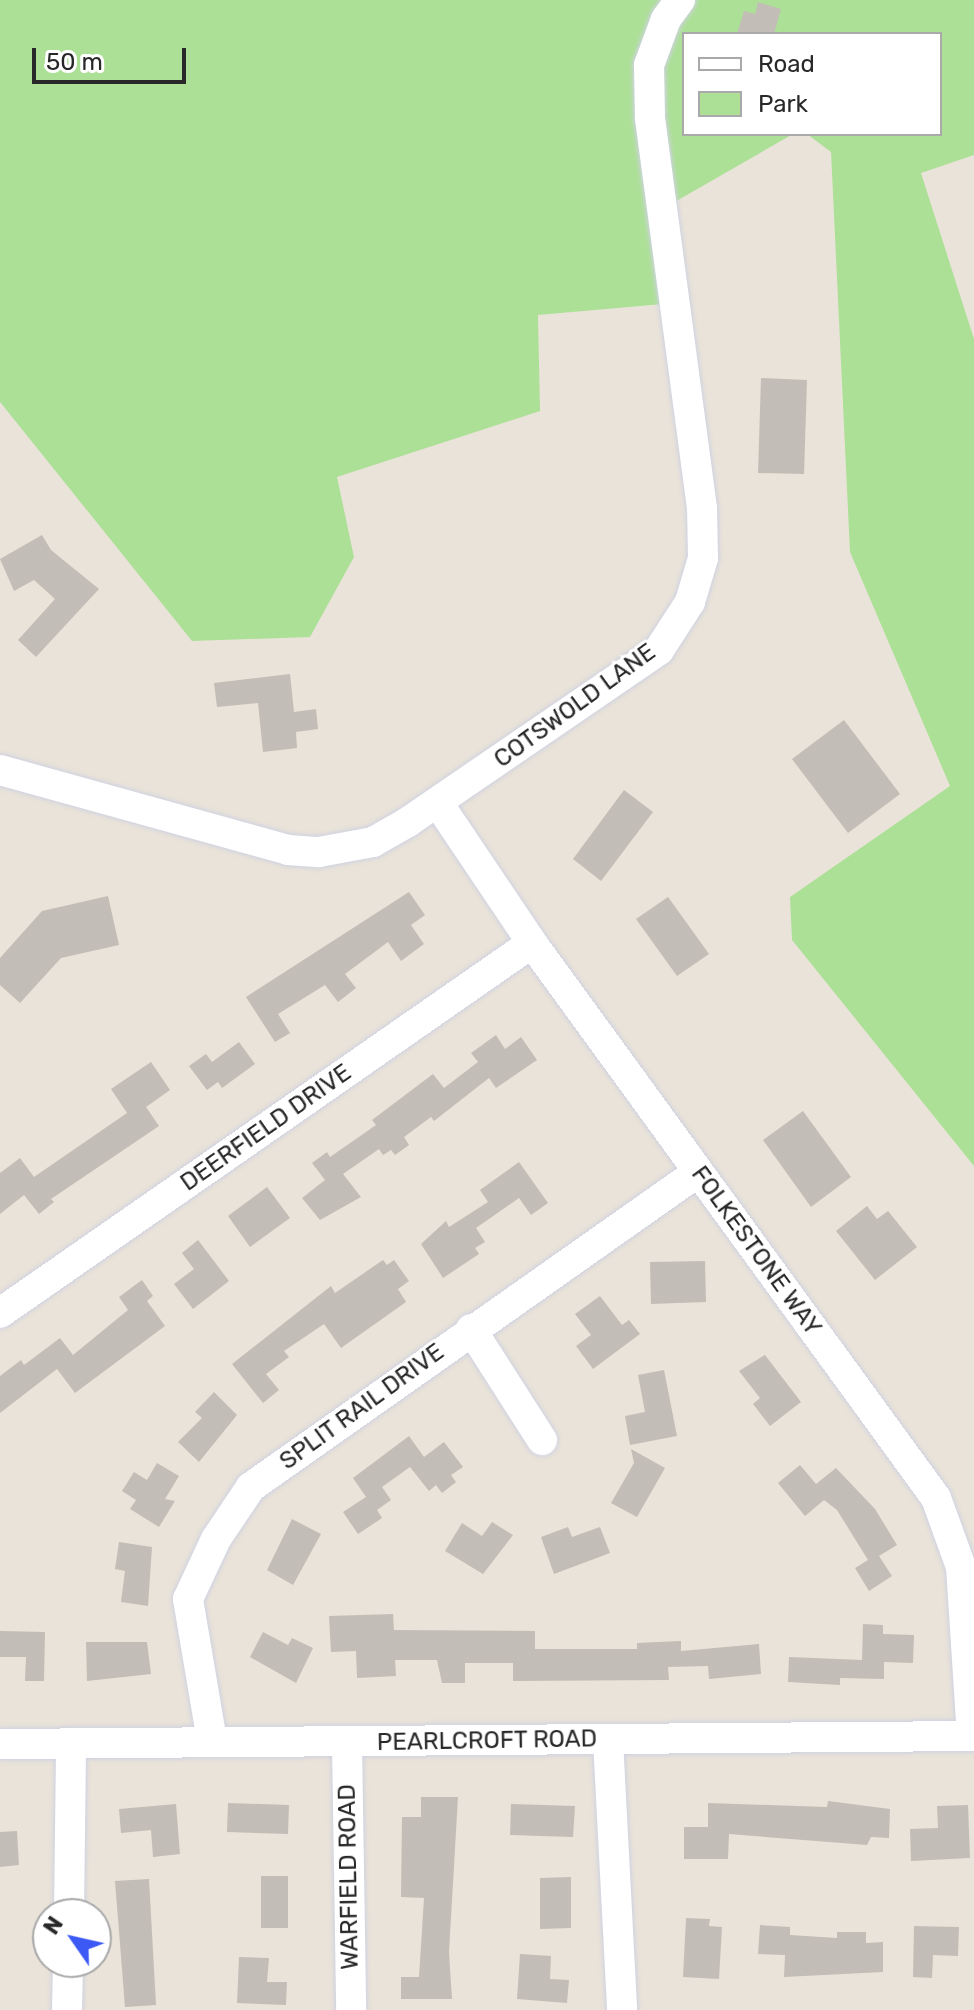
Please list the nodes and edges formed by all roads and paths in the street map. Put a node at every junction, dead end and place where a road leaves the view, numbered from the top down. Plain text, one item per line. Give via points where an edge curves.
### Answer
1 (680, 0) edge
2 (0, 770) edge
3 (438, 803) junction
4 (532, 943) junction
5 (698, 1172) junction
6 (0, 1313) edge
7 (471, 1329) junction
8 (542, 1440) dead end
9 (973, 1736) edge
10 (608, 1740) junction
11 (212, 1741) junction
12 (347, 1743) junction
13 (0, 1744) edge
14 (71, 1745) junction
15 (69, 1898) edge
16 (68, 1978) edge
17 (67, 2010) edge
18 (351, 2010) edge
19 (622, 2010) edge

1 - 3 street, COTSWOLD LANE via 666,19 649,65 650,117 702,508 703,558 690,602 659,650
2 - 3 street, COTSWOLD LANE via 288,850 319,852 373,842
3 - 4 street, FOLKESTONE WAY
4 - 5 street, FOLKESTONE WAY
4 - 6 street, DEERFIELD DRIVE
5 - 7 street, SPLIT RAIL DRIVE
5 - 9 street, FOLKESTONE WAY via 936,1498 961,1567
7 - 8 street
7 - 11 street, SPLIT RAIL DRIVE via 251,1487 216,1539 188,1599
9 - 10 street, PEARLCROFT ROAD
10 - 12 street, PEARLCROFT ROAD
10 - 19 street
11 - 12 street, PEARLCROFT ROAD
11 - 14 street, PEARLCROFT ROAD
12 - 18 street, WARFIELD ROAD
13 - 14 street, PEARLCROFT ROAD
14 - 15 street
16 - 17 street

